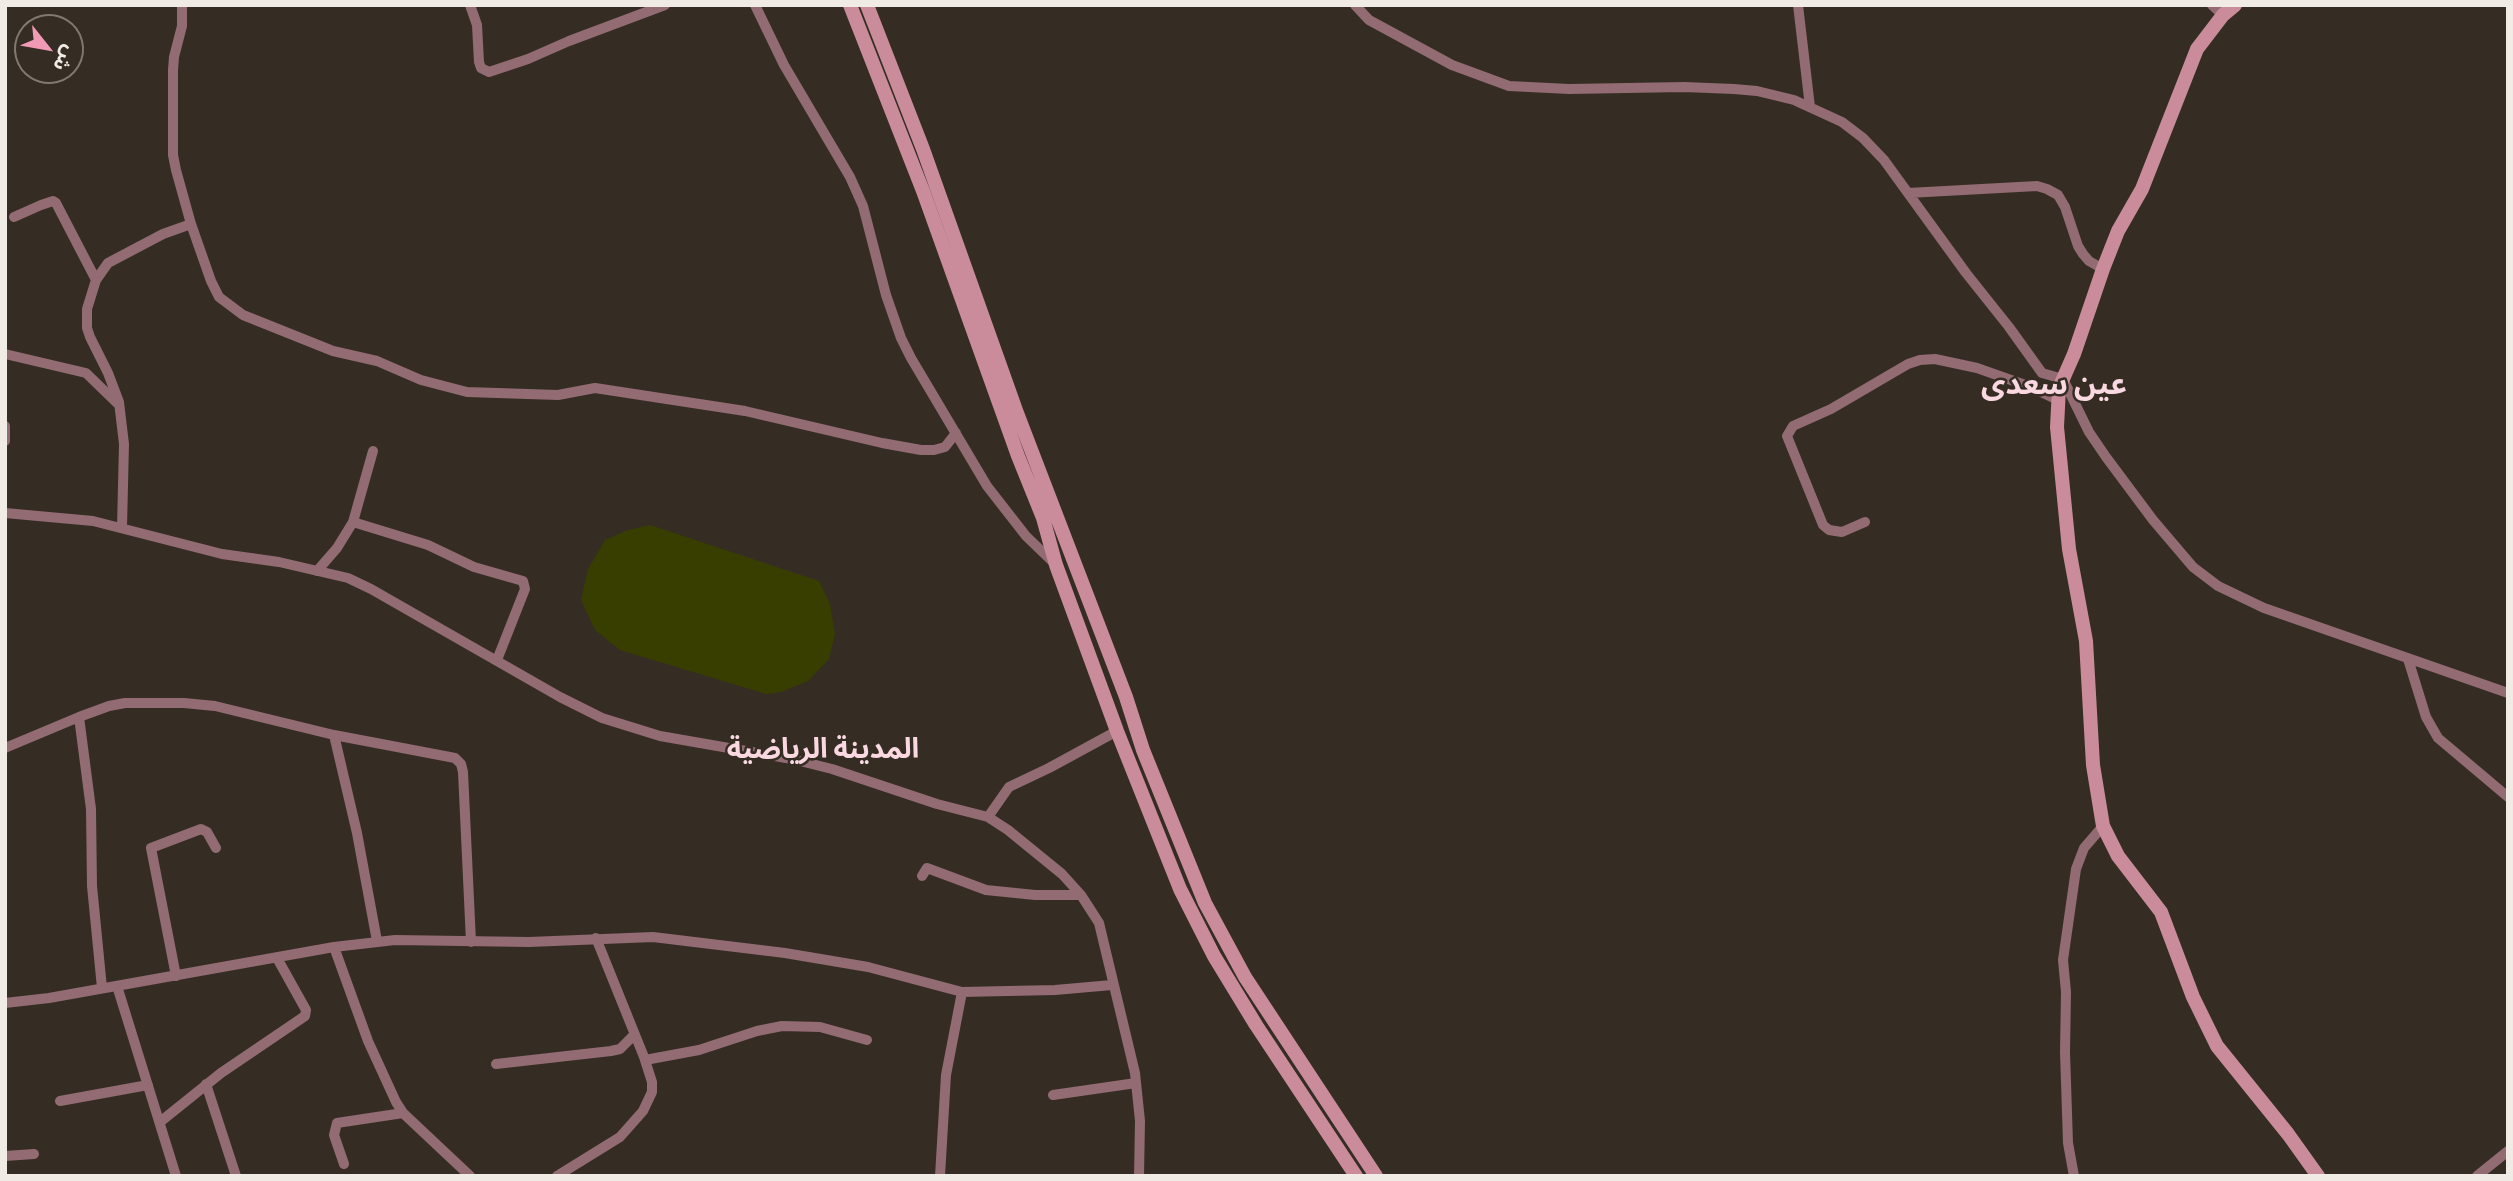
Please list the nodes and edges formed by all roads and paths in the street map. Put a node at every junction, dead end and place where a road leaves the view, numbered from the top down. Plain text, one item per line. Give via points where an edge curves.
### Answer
1 (182, 5) edge
2 (470, 5) edge
3 (665, 5) edge
4 (755, 5) edge
5 (850, 5) edge
6 (867, 5) edge
7 (1355, 5) edge
8 (1798, 5) edge
9 (2235, 5) edge
10 (2218, 10) edge
11 (1810, 107) junction
12 (1908, 193) junction
13 (13, 217) dead end
14 (191, 224) junction
15 (2103, 269) junction
16 (96, 279) junction
17 (5, 354) edge
18 (2063, 379) junction
19 (2058, 400) junction
20 (120, 405) junction
21 (5, 426) edge
22 (956, 433) junction
23 (5, 441) edge
24 (373, 451) dead end
25 (5, 513) edge
26 (352, 522) junction
27 (1865, 522) dead end
28 (122, 527) junction
29 (1056, 565) junction
30 (317, 571) junction
31 (2408, 659) junction
32 (497, 660) junction
33 (2508, 693) edge
34 (79, 717) junction
35 (1117, 732) junction
36 (334, 734) junction
37 (5, 748) edge
38 (2508, 797) edge
39 (988, 817) junction
40 (2103, 826) junction
41 (216, 848) dead end
42 (922, 876) dead end
43 (1081, 895) junction
44 (596, 938) junction
45 (377, 942) junction
46 (471, 942) junction
47 (334, 947) junction
48 (277, 958) junction
49 (176, 976) junction
50 (1112, 985) junction
51 (117, 986) junction
52 (102, 988) junction
53 (962, 992) junction
54 (5, 1003) edge
55 (634, 1035) junction
56 (867, 1040) dead end
57 (645, 1060) junction
58 (496, 1064) dead end
59 (1136, 1083) junction
60 (206, 1084) junction
61 (148, 1085) junction
62 (1053, 1095) dead end
63 (60, 1101) dead end
64 (403, 1113) junction
65 (160, 1122) junction
66 (2508, 1152) edge
67 (34, 1154) dead end
68 (5, 1156) edge
69 (344, 1164) dead end
70 (176, 1176) edge
71 (236, 1176) edge
72 (470, 1176) edge
73 (557, 1176) edge
74 (940, 1176) edge
75 (1139, 1176) edge
76 (1356, 1176) edge
77 (1376, 1176) edge
78 (2074, 1176) edge
79 (2318, 1176) edge
80 (2477, 1176) edge

1 - 14 street via 174,57 173,155
2 - 3 street via 477,25 479,61 489,72
4 - 22 street via 795,85 850,177 863,206 901,338
5 - 29 main road via 923,191
6 - 77 main road via 1143,750 1205,903 1245,976
7 - 11 street via 1369,20 1452,65 1509,86 1734,89 1776,95
8 - 11 street
9 - 10 main road
10 - 15 main road via 2197,49 2142,190
11 - 12 street via 1863,138
12 - 15 street via 2048,189 2065,206 2083,254
12 - 18 street via 2042,373
13 - 16 street via 57,203
14 - 16 street via 108,262
14 - 22 street via 211,281 230,308 309,343 377,361 445,388 558,395 595,388 745,411 921,450 945,446
15 - 18 main road
16 - 20 street via 87,328
17 - 20 street via 86,373
18 - 19 main road
18 - 31 street via 2106,457 2163,533 2203,575 2264,608
19 - 27 street via 1977,368 1920,360 1793,426 1787,436 1823,524 1842,532
19 - 40 main road via 2069,549 2086,641 2093,765
20 - 28 street
21 - 23 street
22 - 29 street via 1008,516
24 - 26 street
25 - 28 street
26 - 30 street
26 - 32 street via 523,581 526,589
28 - 30 street via 222,554
29 - 35 main road
30 - 32 street via 371,589
31 - 33 street
31 - 38 street via 2426,717 2438,738
32 - 39 street via 602,718 639,730 792,759
34 - 36 street via 109,706 184,703 247,712
34 - 37 street
34 - 52 street via 91,809 92,886
35 - 39 street via 1009,787
35 - 76 main road via 1193,917 1256,1025
36 - 45 street
36 - 46 street via 452,757 461,764
39 - 43 street via 1048,862
40 - 78 street via 2084,848 2077,869 2063,960 2068,1143
40 - 79 main road via 2118,856 2161,912 2217,1046
41 - 49 street via 201,829 151,848
42 - 43 street via 928,868 986,890
43 - 50 street via 1103,932
44 - 46 street
44 - 53 street via 653,937 764,949 868,967
44 - 55 street
45 - 46 street
45 - 47 street
47 - 48 street
47 - 64 street via 376,1061
48 - 49 street
48 - 60 street via 306,1010 305,1016
49 - 51 street
50 - 53 street
50 - 59 street
51 - 52 street
51 - 61 street
52 - 54 street
53 - 74 street via 946,1075
55 - 57 street
55 - 58 street via 611,1051
56 - 57 street via 820,1027 782,1026
57 - 73 street via 652,1092 643,1111 620,1137
59 - 62 street
59 - 75 street
60 - 65 street
60 - 71 street
61 - 63 street
61 - 65 street
64 - 69 street via 337,1123 334,1135
64 - 72 street
65 - 70 street
66 - 80 street
67 - 68 street

